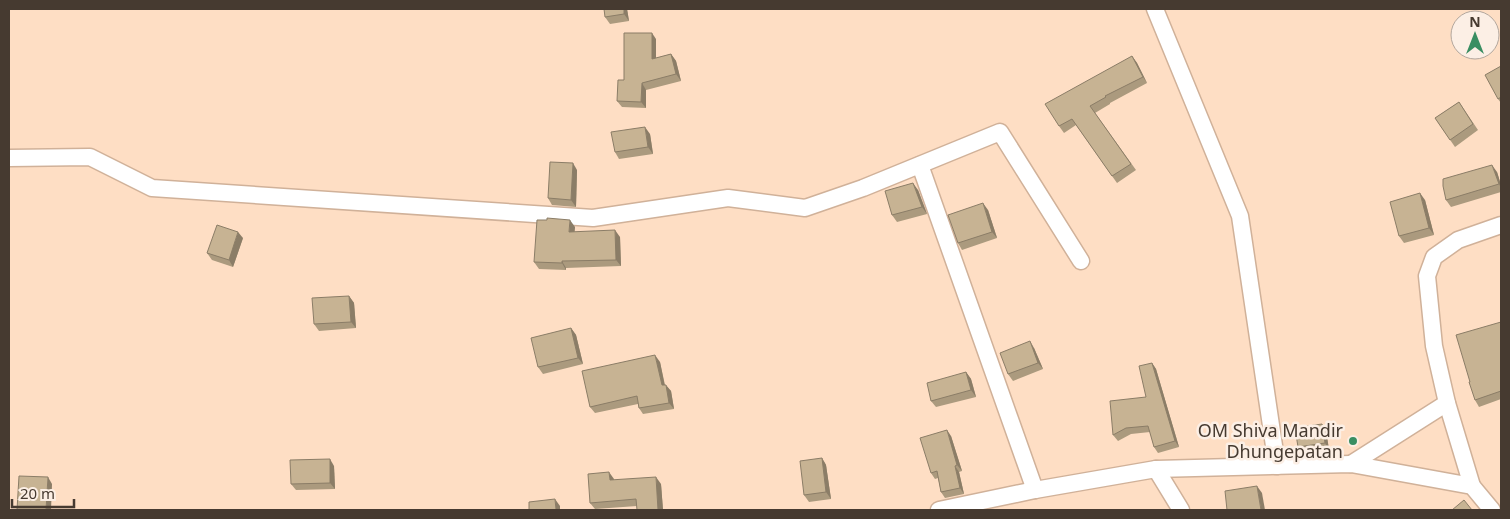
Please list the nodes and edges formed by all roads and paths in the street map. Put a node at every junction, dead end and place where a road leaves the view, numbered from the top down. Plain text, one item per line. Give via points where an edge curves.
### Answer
1 (1155, 9) edge
2 (9, 158) edge
3 (920, 165) junction
4 (1501, 225) edge
5 (1081, 261) dead end
6 (1447, 403) junction
7 (1351, 464) junction
8 (1277, 466) junction
9 (1156, 469) junction
10 (1472, 486) junction
11 (1035, 490) junction
12 (939, 510) edge
13 (1181, 510) edge
14 (1492, 510) edge

1 - 8 street via 1240,216
2 - 3 street via 90,157 152,188 593,218 728,198 805,208
3 - 5 street via 1000,132
3 - 11 street
4 - 6 street via 1458,240 1434,257 1427,276 1434,346
6 - 7 street
6 - 10 street
7 - 8 street
7 - 10 street
8 - 9 street
9 - 11 street
9 - 13 street
10 - 14 street
11 - 12 street

